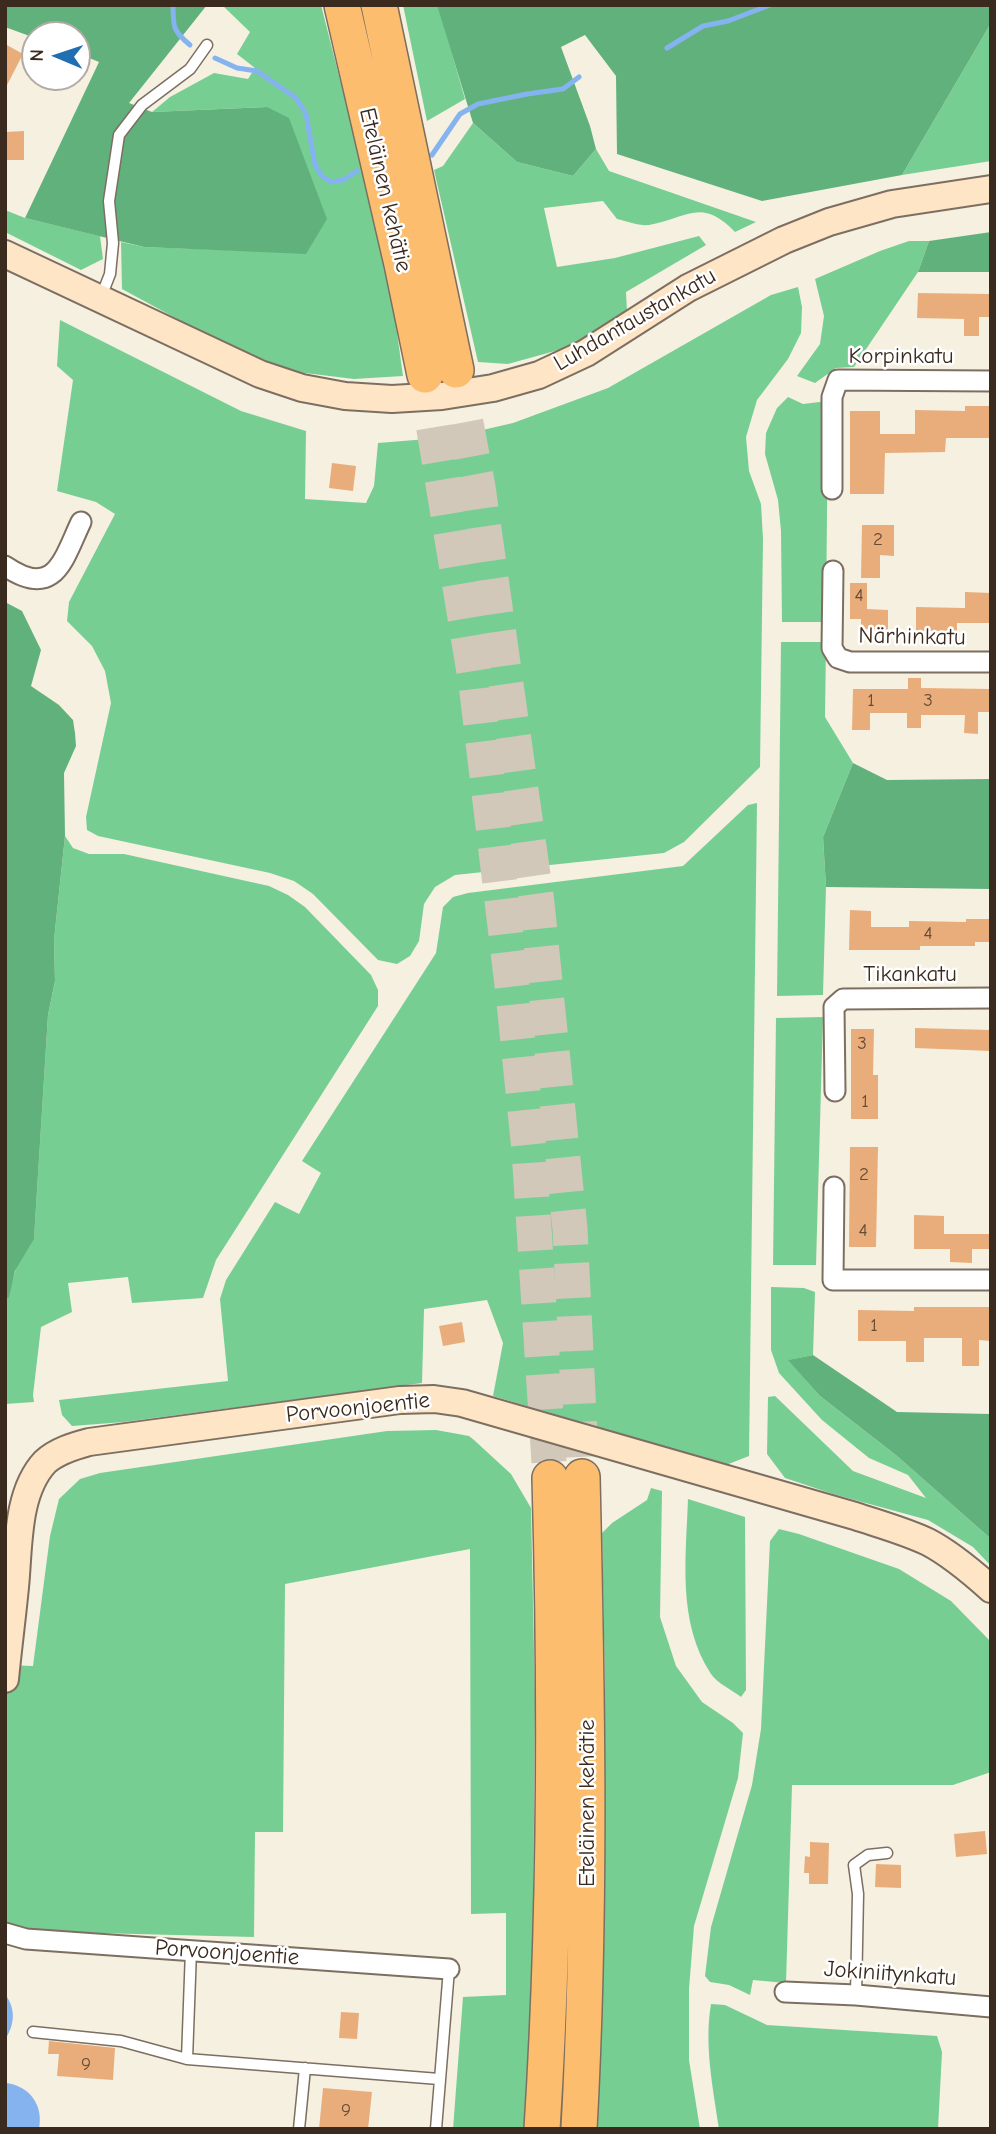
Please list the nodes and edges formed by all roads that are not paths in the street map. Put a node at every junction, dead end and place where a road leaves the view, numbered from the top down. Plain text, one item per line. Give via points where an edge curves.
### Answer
1 (342, 5) edge
2 (379, 5) edge
3 (207, 45) dead end
4 (991, 189) edge
5 (5, 254) edge
6 (101, 298) junction
7 (991, 381) edge
8 (832, 489) dead end
9 (81, 522) dead end
10 (5, 566) edge
11 (833, 571) dead end
12 (991, 662) edge
13 (991, 998) edge
14 (835, 1091) dead end
15 (834, 1187) dead end
16 (991, 1280) edge
17 (991, 1589) edge
18 (5, 1679) edge
19 (887, 1853) dead end
20 (5, 1933) edge
21 (191, 1950) junction
22 (449, 1969) joint
23 (785, 1992) dead end
24 (856, 1995) junction
25 (991, 2007) edge
26 (33, 2032) dead end
27 (187, 2059) junction
28 (305, 2068) junction
29 (439, 2079) junction
30 (299, 2129) edge
31 (436, 2129) edge
32 (542, 2129) edge
33 (579, 2129) edge

1 - 2 highway, Eteläinen kehätie via 402,264 440,373
3 - 6 lane via 190,69 142,105 119,135 109,201 110,274
4 - 6 street, Luhdantaustankatu via 892,204 829,222 688,288 586,353 539,375 442,396 345,396 302,388 260,374
5 - 6 street, Luhdantaustankatu
7 - 8 street, Korpinkatu via 838,380 832,397
9 - 10 street via 58,569 48,577 20,576
11 - 12 street, Närhinkatu via 832,648 838,658 850,662
13 - 14 street, Tikankatu via 843,999 834,1007
15 - 16 street via 833,1280
17 - 18 street, Porvoonjoentie via 929,1543 855,1516 462,1403 400,1400 89,1442 51,1457 34,1477 23,1510
19 - 24 lane via 868,1855 854,1865 858,1895
20 - 21 street, Porvoonjoentie via 26,1939
21 - 22 street, Porvoonjoentie
21 - 27 lane
22 - 29 lane
23 - 24 street, Jokiniitynkatu
24 - 25 street, Jokiniitynkatu
26 - 27 lane via 121,2041
27 - 28 lane
28 - 29 lane
28 - 30 lane
29 - 31 lane
32 - 33 highway, Eteläinen kehätie via 554,1630 566,1477 588,1799

